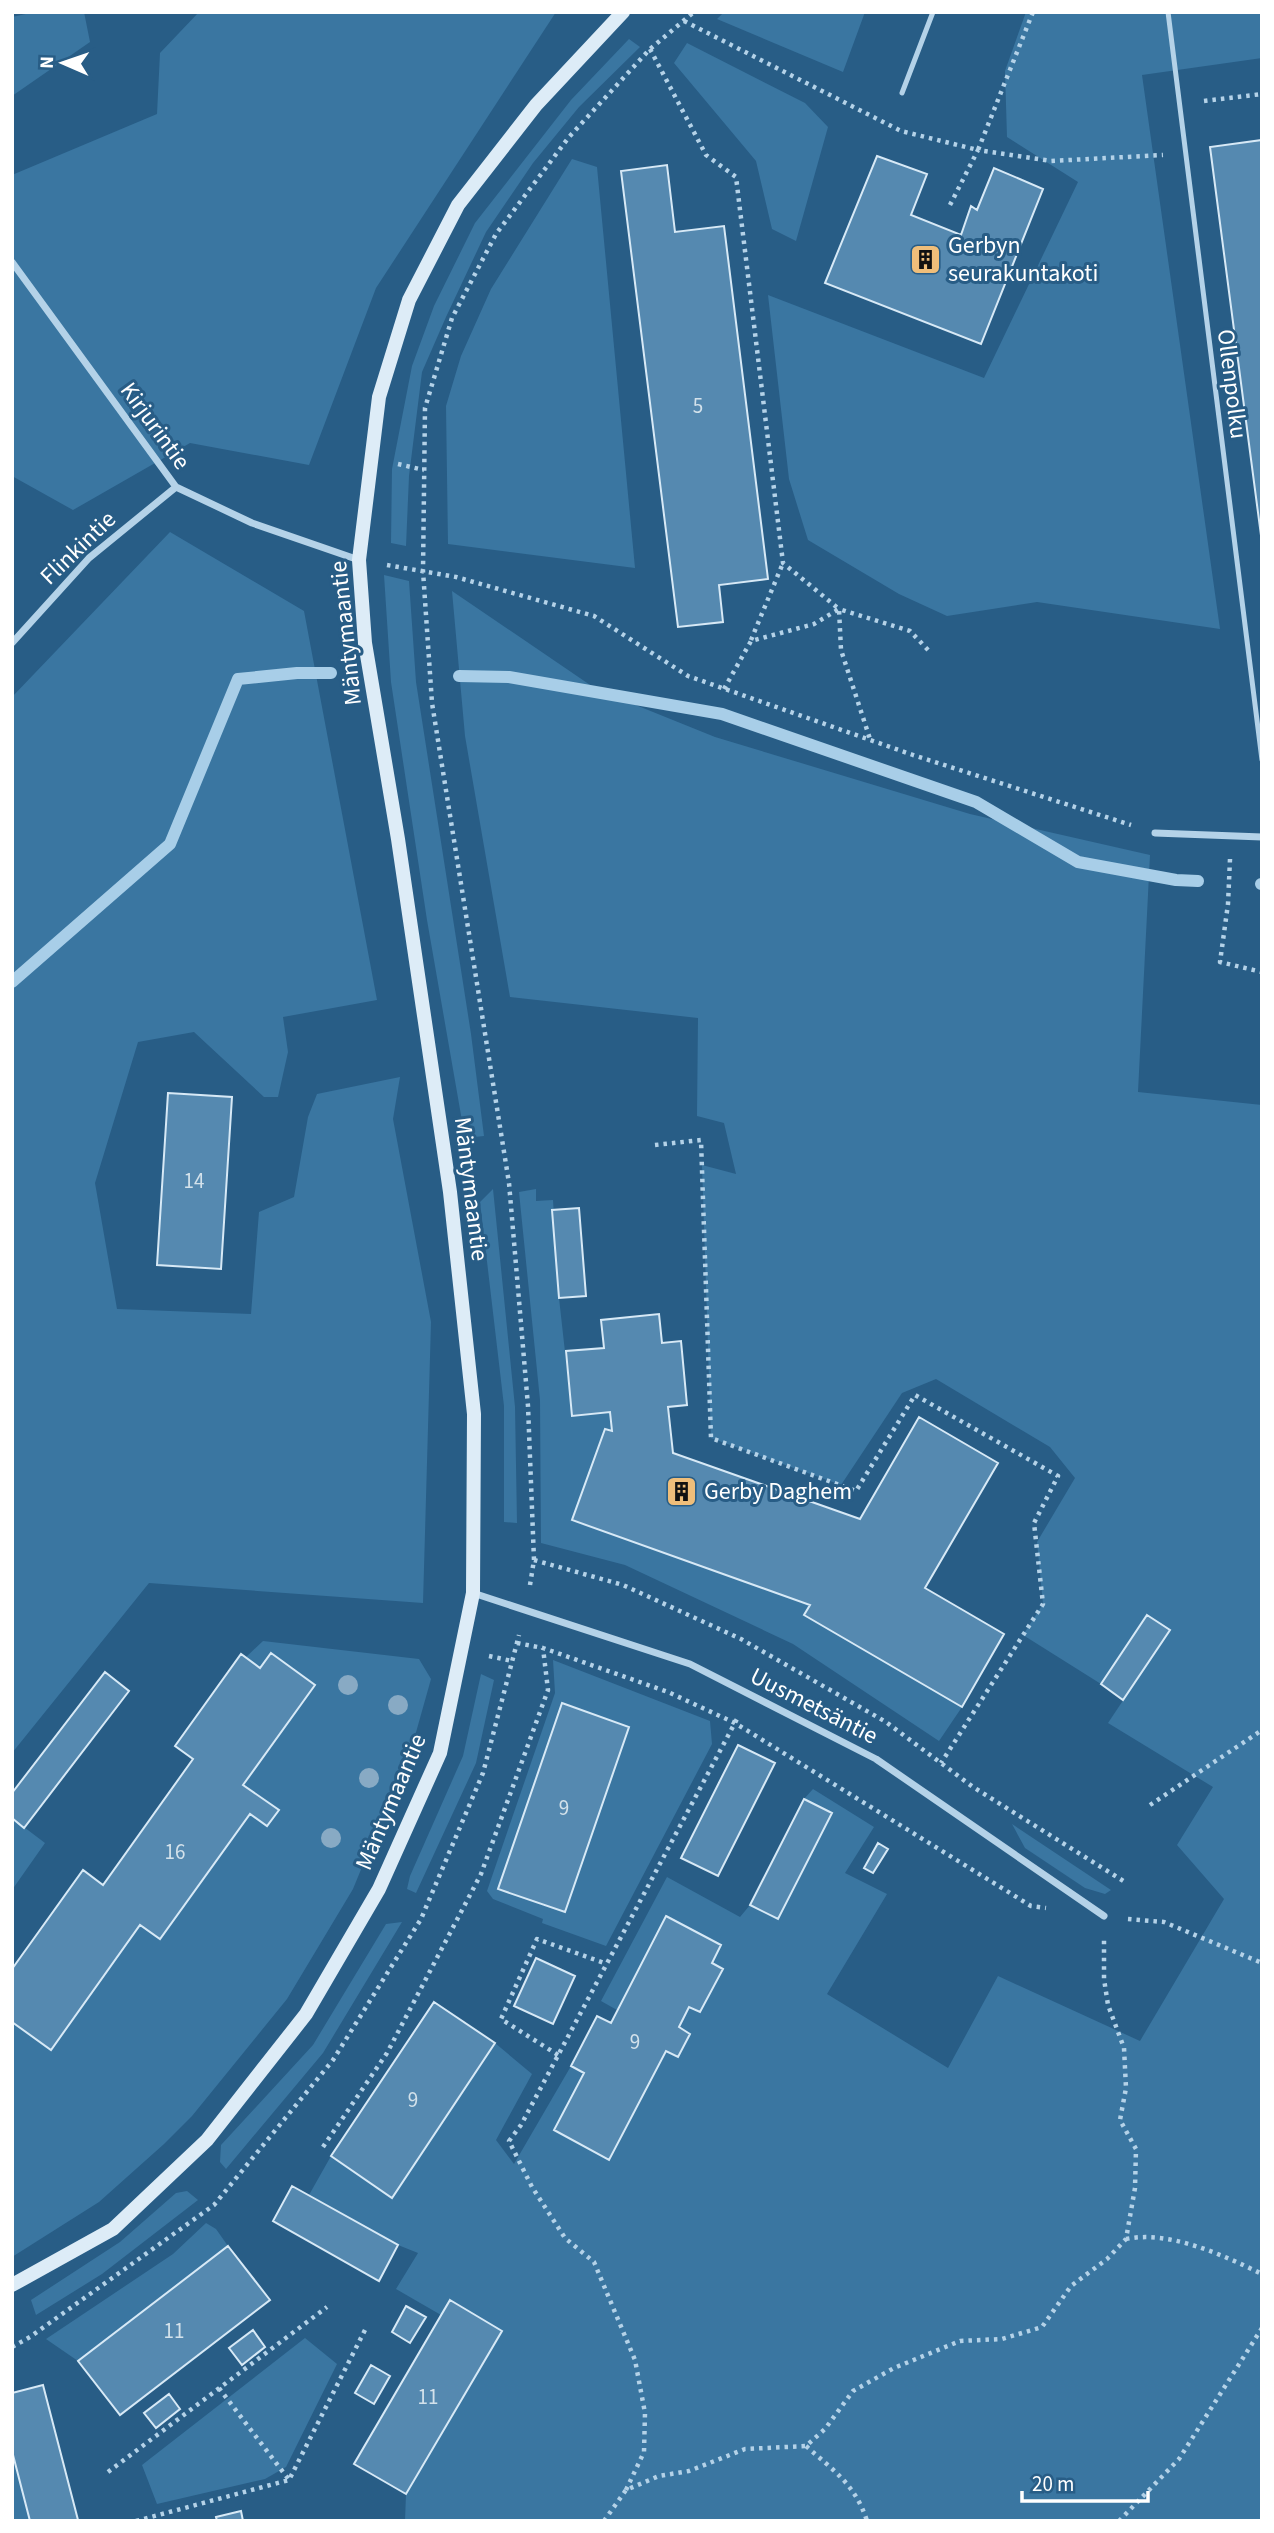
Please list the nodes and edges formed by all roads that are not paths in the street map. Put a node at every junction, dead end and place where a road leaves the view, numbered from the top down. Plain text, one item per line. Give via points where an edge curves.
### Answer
1 (623, 12) edge
2 (933, 12) edge
3 (1168, 12) edge
4 (902, 93) dead end
5 (12, 262) edge
6 (176, 487) junction
7 (359, 560) junction
8 (12, 643) edge
9 (1262, 760) edge
10 (1155, 833) road end
11 (1262, 837) edge
12 (473, 1592) junction
13 (1104, 1916) road end
14 (12, 2285) edge

1 - 7 street, Mäntymaantie via 536,105 458,205 410,300 379,397
2 - 4 lane
3 - 9 lane, Ollenpolku
5 - 6 street, Kirjurintie
6 - 7 street, Kirjurintie via 251,523
6 - 8 street, Flinkintie via 89,558
7 - 12 street, Mäntymaantie via 365,643 450,1192 474,1414
10 - 11 street
12 - 13 street, Uusmetsäntie via 690,1664 876,1759
12 - 14 street, Mäntymaantie via 440,1753 379,1889 306,2014 207,2140 113,2229

